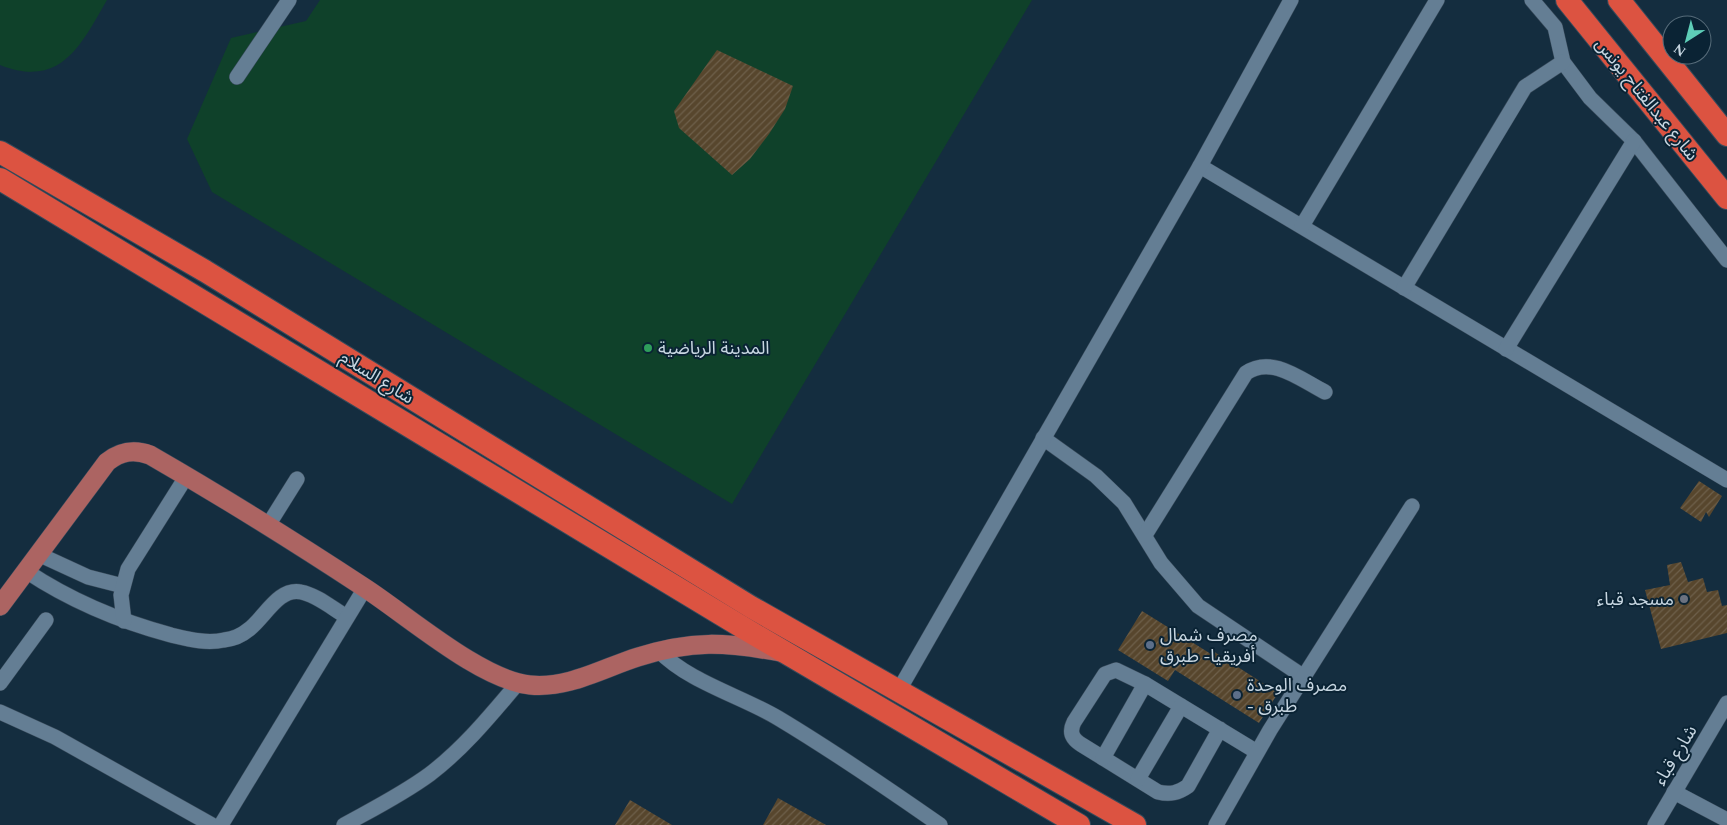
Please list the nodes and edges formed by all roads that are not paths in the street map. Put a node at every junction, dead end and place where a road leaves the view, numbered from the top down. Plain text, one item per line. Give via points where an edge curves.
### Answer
1 (289, 0) edge
2 (1291, 0) edge
3 (1437, 0) edge
4 (1532, 0) edge
5 (1567, 0) edge
6 (1619, 0) edge
7 (1563, 62) junction
8 (238, 78) dead end
9 (1727, 135) edge
10 (1634, 141) junction
11 (0, 152) edge
12 (1200, 166) junction
13 (0, 180) edge
14 (1727, 198) edge
15 (1302, 226) junction
16 (1727, 260) edge
17 (1404, 288) junction
18 (1506, 349) junction
19 (1325, 392) dead end
20 (1043, 438) junction
21 (186, 477) junction
22 (297, 479) dead end
23 (1727, 480) edge
24 (1412, 506) dead end
25 (267, 527) junction
26 (1145, 535) junction
27 (38, 554) junction
28 (26, 571) junction
29 (123, 586) junction
30 (365, 588) junction
31 (0, 606) edge
32 (347, 618) junction
33 (46, 620) dead end
34 (124, 621) junction
35 (660, 651) junction
36 (786, 654) junction
37 (1304, 677) junction
38 (0, 683) edge
39 (518, 683) junction
40 (1145, 684) junction
41 (899, 690) junction
42 (1727, 704) edge
43 (1181, 706) junction
44 (0, 712) edge
45 (1220, 729) junction
46 (1257, 752) junction
47 (1103, 758) junction
48 (1138, 780) junction
49 (1674, 792) junction
50 (1727, 820) edge
51 (212, 825) edge
52 (221, 825) edge
53 (344, 825) edge
54 (940, 825) edge
55 (1079, 825) edge
56 (1135, 825) edge
57 (1216, 825) edge
58 (1655, 825) edge

1 - 8 street
2 - 12 street
3 - 15 street
4 - 7 street via 1555,27
5 - 14 highway, شارع عبدالفتاح يونس
6 - 9 highway
7 - 10 street via 1590,98
7 - 17 street via 1525,87
10 - 16 street
10 - 18 street
11 - 41 highway, شارع السلام via 205,271 751,607
12 - 15 street
12 - 20 street
13 - 36 highway, شارع السلام
15 - 17 street
17 - 18 street
18 - 23 street
19 - 26 street via 1276,367 1257,367 1246,373
20 - 26 street via 1112,490 1136,518
20 - 41 street
21 - 25 main road
21 - 27 main road via 143,452 113,457
21 - 29 street via 133,561
22 - 25 street
24 - 37 street
25 - 30 main road
26 - 37 street via 1172,578 1198,606
27 - 28 main road
27 - 29 street via 88,577
28 - 31 main road
28 - 34 street via 76,601
29 - 34 street via 121,604
30 - 32 street
30 - 39 main road via 477,665
32 - 34 street via 303,592 293,591 283,595 249,630 222,641 200,641
32 - 52 street
33 - 38 street
35 - 36 main road via 689,644 717,643
35 - 39 main road via 570,681 545,686
35 - 54 street via 677,667 755,705 821,745
36 - 55 highway, شارع السلام
37 - 46 street
39 - 53 street via 446,761 411,787
40 - 43 street
40 - 47 street
40 - 47 street via 1116,670 1107,672 1074,722 1071,730 1074,739
41 - 56 highway, شارع السلام
42 - 49 street, شارع قباء
43 - 45 street
43 - 48 street
44 - 51 street via 55,737
45 - 46 street
45 - 48 street via 1192,780 1182,790 1164,794
46 - 57 street
47 - 48 street
49 - 50 street
49 - 58 street, شارع قباء

